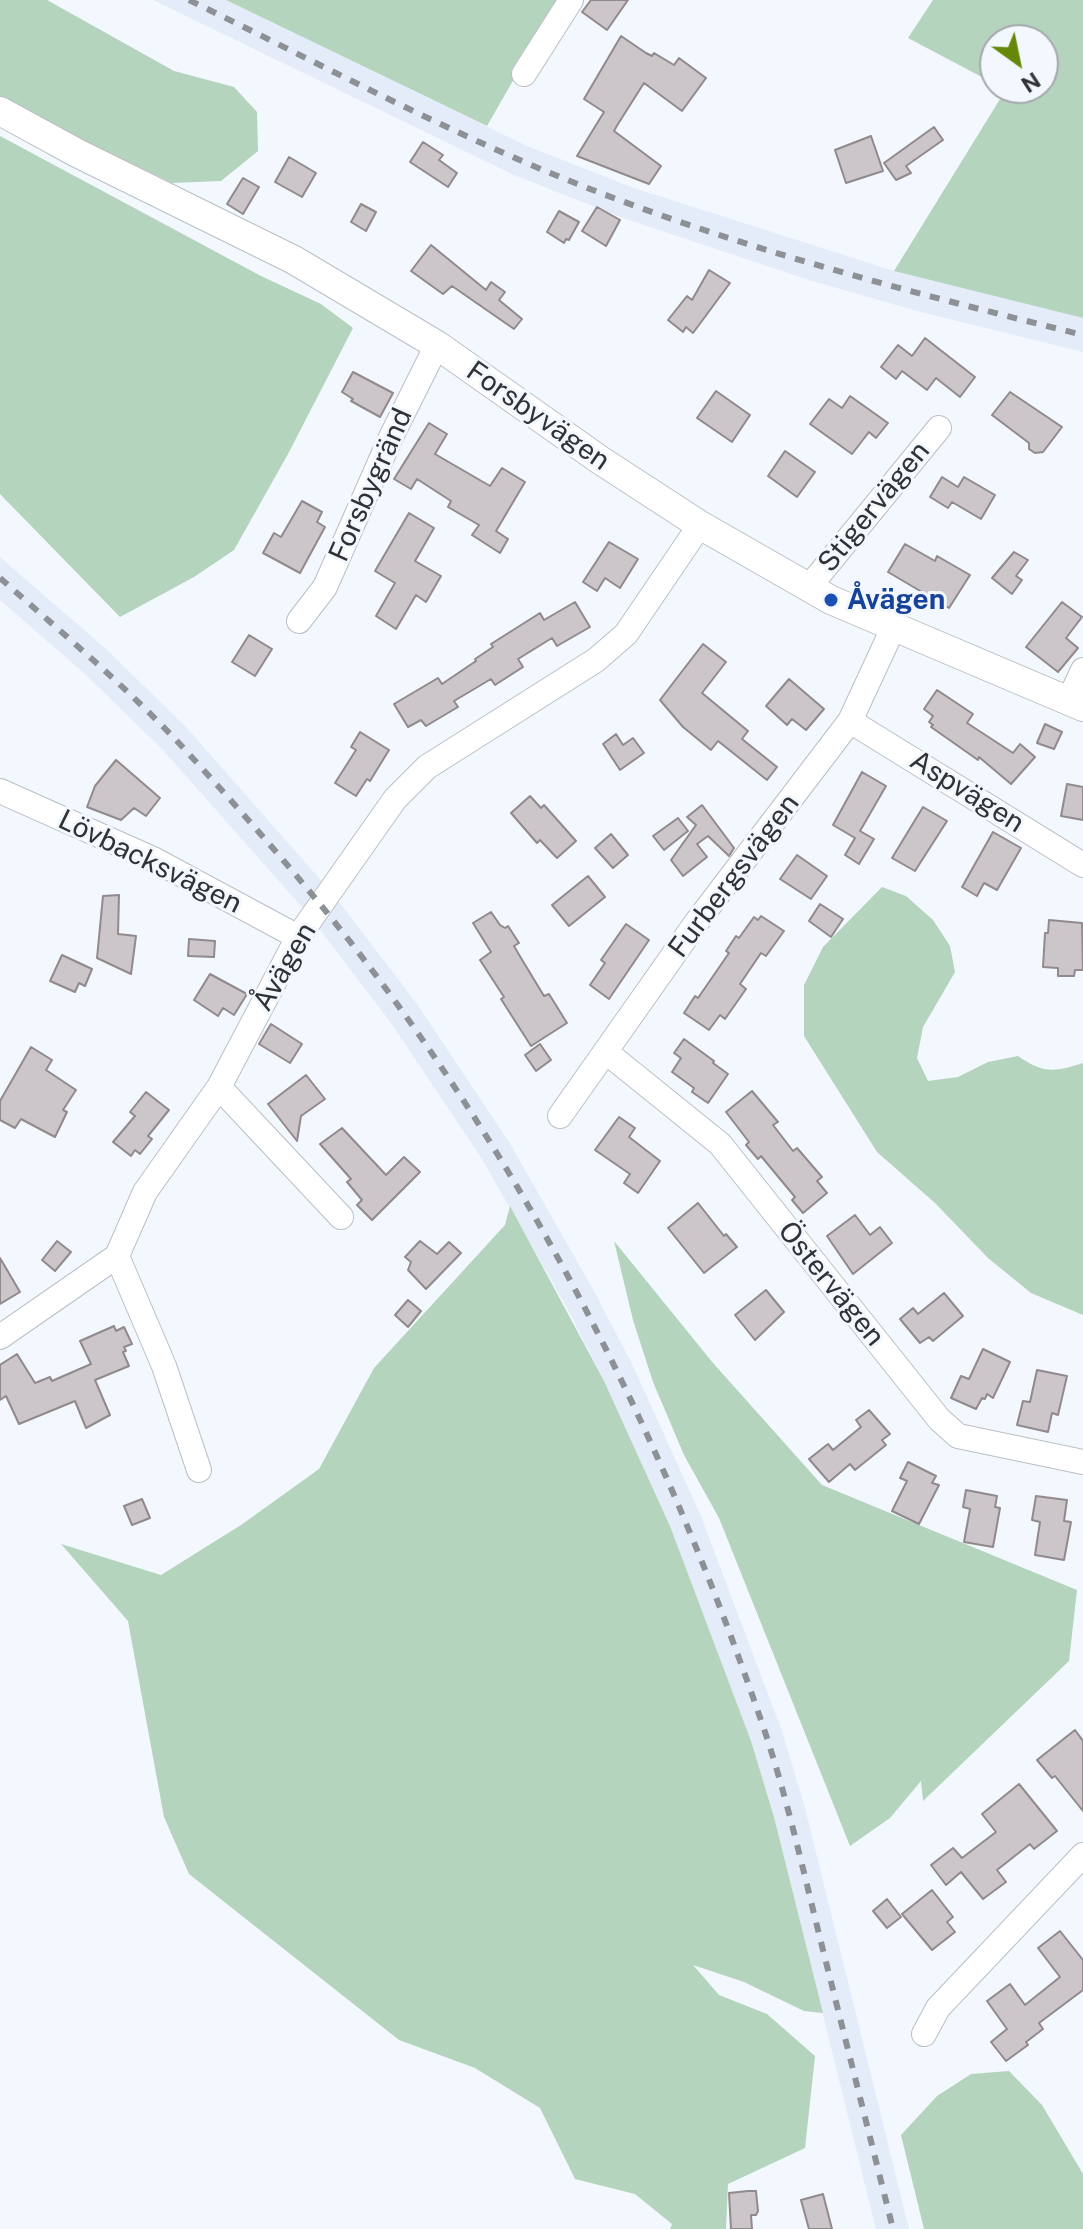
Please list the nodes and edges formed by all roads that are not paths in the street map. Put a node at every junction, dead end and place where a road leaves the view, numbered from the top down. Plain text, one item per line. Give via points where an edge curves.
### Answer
1 (571, 0) edge
2 (524, 74) dead end
3 (0, 111) edge
4 (437, 345) junction
5 (939, 428) dead end
6 (700, 525) junction
7 (809, 587) junction
8 (299, 621) dead end
9 (896, 629) junction
10 (1083, 670) edge
11 (1076, 704) edge
12 (850, 721) junction
13 (0, 791) edge
14 (1083, 865) edge
15 (298, 937) junction
16 (606, 1052) junction
17 (219, 1087) junction
18 (560, 1116) dead end
19 (341, 1217) dead end
20 (117, 1256) junction
21 (0, 1337) edge
22 (1083, 1462) edge
23 (199, 1470) dead end
24 (1083, 1855) edge
25 (924, 2034) dead end

1 - 2 street
3 - 4 street, Forsbyvägen via 294,260
4 - 6 street, Forsbyvägen
4 - 8 street, Forsbygränd via 325,587
5 - 7 street, Stigervägen
6 - 7 street, Forsbyvägen
6 - 15 street, Åvägen via 626,634 596,660 427,767 395,799
7 - 9 street, Forsbyvägen
9 - 11 street, Forsbyvägen
9 - 12 street, Furbergsvägen
10 - 11 street
12 - 14 street, Aspvägen
12 - 16 street, Furbergsvägen via 696,923
13 - 15 street, Lövbacksvägen via 155,860
15 - 17 street, Åvägen
16 - 18 street, Furbergsvägen
16 - 22 street, Östervägen via 720,1144 958,1436
17 - 19 street
17 - 20 street, Åvägen via 145,1192
20 - 21 street
20 - 23 street via 164,1366
24 - 25 street via 938,2008

